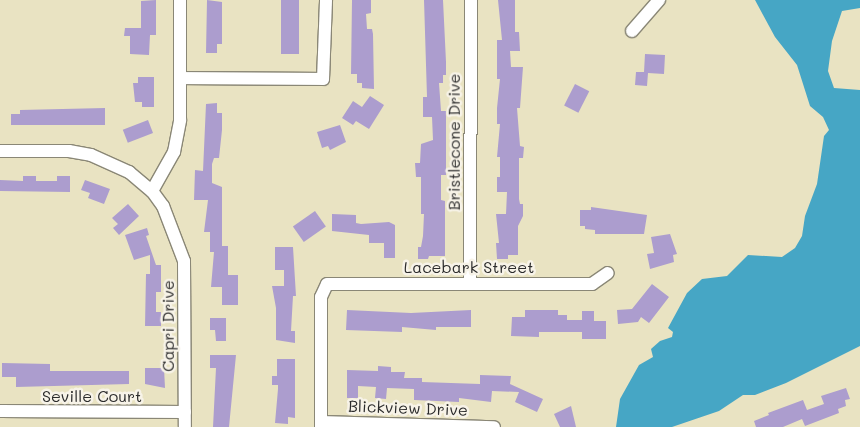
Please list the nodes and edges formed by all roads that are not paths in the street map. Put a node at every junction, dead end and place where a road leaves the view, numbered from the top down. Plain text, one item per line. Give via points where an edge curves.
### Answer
1 (180, 0) edge
2 (326, 0) edge
3 (471, 0) edge
4 (659, 0) edge
5 (632, 31) dead end
6 (180, 78) junction
7 (0, 151) edge
8 (152, 191) junction
9 (608, 273) dead end
10 (470, 284) junction
11 (0, 412) edge
12 (185, 412) junction
13 (321, 424) edge
14 (185, 427) edge
15 (494, 427) edge

1 - 6 street
2 - 6 street via 323,80
3 - 10 street, Bristlecone Drive
4 - 5 street
6 - 8 street via 180,120 174,152
7 - 8 street, Capri Drive via 69,151 91,155 129,172
8 - 12 street, Capri Drive via 173,226 184,261
9 - 10 street, Lacebark Street via 592,284
10 - 13 street, Lacebark Street via 327,284 321,297
11 - 12 street, Seville Court
12 - 14 street, Capri Drive
13 - 15 street, Blickview Drive

